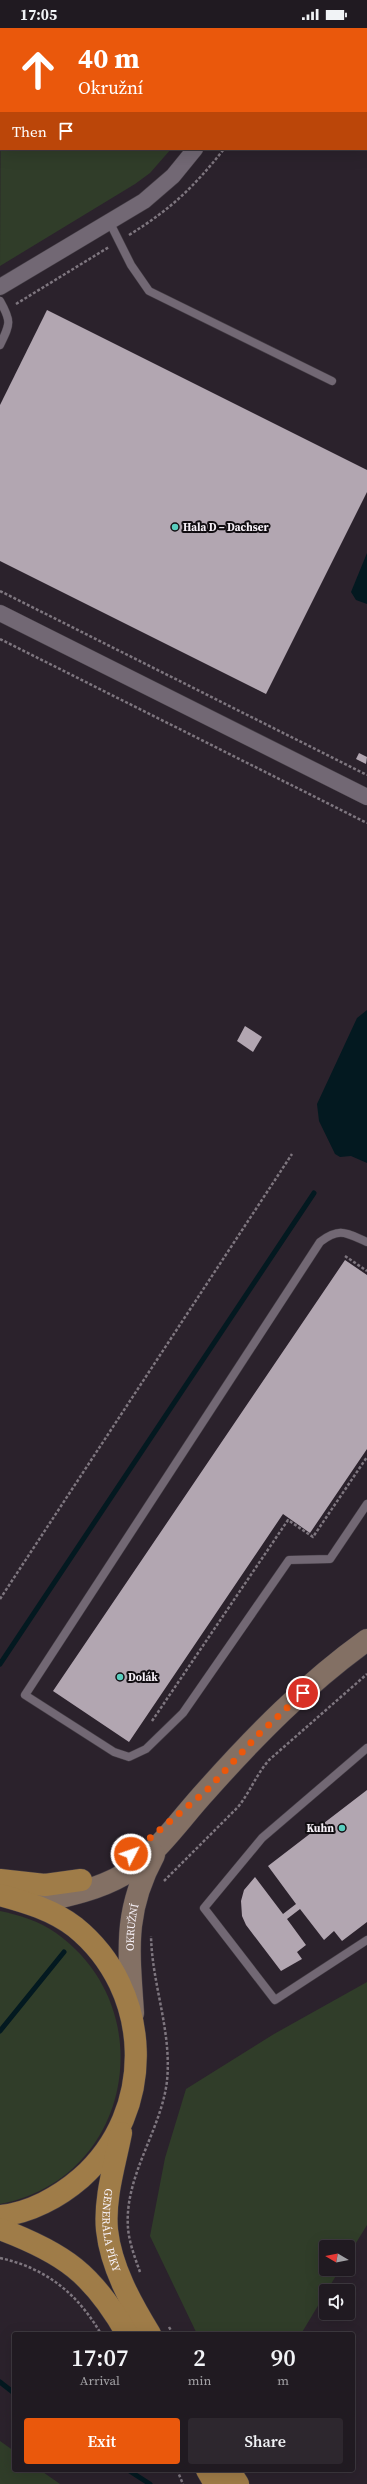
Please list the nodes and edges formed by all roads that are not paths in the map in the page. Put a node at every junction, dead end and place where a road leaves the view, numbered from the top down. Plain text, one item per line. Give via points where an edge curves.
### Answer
1 (193, 150) edge
2 (109, 221) junction
3 (0, 287) edge
4 (0, 301) edge
5 (0, 345) edge
6 (332, 382) dead end
7 (0, 613) edge
8 (367, 797) edge
9 (367, 1242) edge
10 (367, 1504) edge
11 (367, 1640) edge
12 (367, 1748) edge
13 (206, 1791) junction
14 (161, 1842) junction
15 (0, 1880) edge
16 (81, 1880) joint
17 (0, 1895) edge
18 (31, 1904) junction
19 (367, 1940) edge
20 (133, 2019) junction
21 (124, 2120) junction
22 (0, 2216) edge
23 (0, 2229) edge
24 (157, 2327) edge
25 (126, 2332) edge
26 (205, 2472) edge
27 (206, 2472) edge
28 (230, 2472) edge
29 (207, 2484) edge
30 (215, 2484) edge
31 (238, 2484) edge

1 - 2 street via 173,176 144,202
2 - 3 street
2 - 6 lane via 131,265 149,291
4 - 5 lane via 10,324
7 - 8 street
9 - 10 lane via 346,1232 332,1232 320,1242 25,1695 114,1752 129,1757 146,1749 183,1714 289,1560 330,1559
11 - 13 main road, OKRUŽNÍ via 335,1662 276,1718
12 - 19 lane via 262,1838 204,1908 275,2000
13 - 14 main road, OKRUŽNÍ
13 - 16 main road via 120,1863
14 - 18 main road, OKRUŽNÍ via 125,1874 102,1886
14 - 20 main road, OKRUŽNÍ via 141,1878 134,1899 130,1925
15 - 16 highway via 46,1885
17 - 18 highway
18 - 20 highway via 51,1912 74,1927 94,1946 112,1968
20 - 21 highway via 137,2069
21 - 22 highway via 110,2146 92,2168 70,2187 46,2202
21 - 24 highway, GENERÁLA PÍKY via 109,2197 107,2230 117,2269 135,2309
23 - 25 highway via 61,2256 91,2282 114,2311
26 - 29 highway
27 - 30 highway
28 - 31 highway

